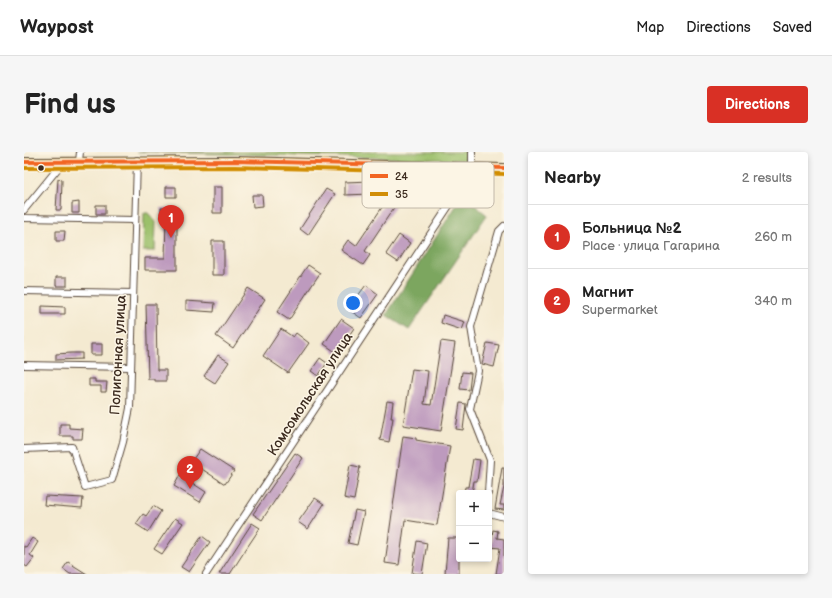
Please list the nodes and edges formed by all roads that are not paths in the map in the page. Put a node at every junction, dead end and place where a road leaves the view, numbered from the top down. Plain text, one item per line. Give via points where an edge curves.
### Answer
1 (80, 152) edge
2 (137, 160) junction
3 (79, 161) junction
4 (24, 162) edge
5 (63, 162) junction
6 (362, 164) edge
7 (494, 168) edge
8 (504, 168) edge
9 (447, 208) edge
10 (24, 210) edge
11 (24, 218) edge
12 (135, 220) junction
13 (504, 226) edge
14 (24, 291) edge
15 (133, 293) junction
16 (24, 365) edge
17 (130, 367) junction
18 (24, 449) edge
19 (488, 490) edge
20 (492, 514) edge
21 (504, 517) edge
22 (206, 574) edge

1 - 3 street
2 - 3 main road
2 - 6 main road
2 - 12 street, Полигонная улица via 138,202
3 - 5 main road
4 - 5 main road
5 - 10 street
7 - 8 main road
9 - 22 street, Комсомольская улица
11 - 12 street
12 - 15 street, Полигонная улица via 137,252
13 - 19 street via 499,231 470,327 478,371 470,409 490,460
14 - 15 street
15 - 17 street, Полигонная улица
16 - 17 street
17 - 18 street, Полигонная улица via 130,408 112,480 86,487 72,448
20 - 21 street

